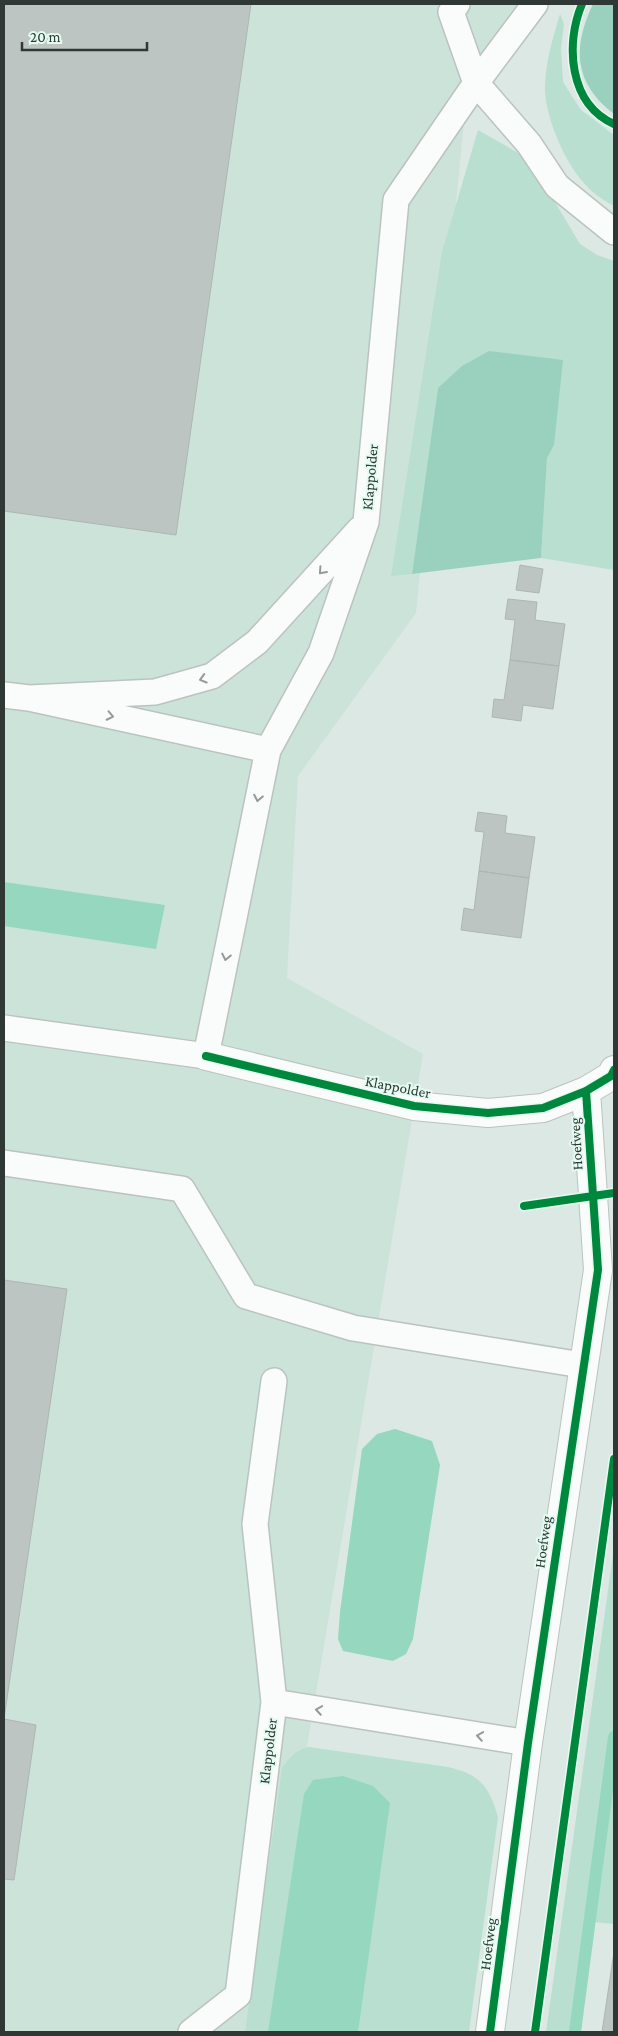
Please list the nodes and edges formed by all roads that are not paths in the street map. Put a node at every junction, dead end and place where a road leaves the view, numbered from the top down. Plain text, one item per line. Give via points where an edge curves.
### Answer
1 (457, 4) edge
2 (535, 4) edge
3 (476, 83) junction
4 (614, 232) edge
5 (366, 522) junction
6 (4, 695) edge
7 (28, 698) junction
8 (268, 750) junction
9 (4, 1028) edge
10 (206, 1056) junction
11 (614, 1070) edge
12 (586, 1091) junction
13 (4, 1163) edge
14 (582, 1366) junction
15 (274, 1381) dead end
16 (274, 1702) junction
17 (528, 1743) junction
18 (191, 2032) edge
19 (490, 2032) edge

1 - 3 lane via 451,12
2 - 3 lane, Klappolder
3 - 4 lane via 529,144 557,186
3 - 5 lane, Klappolder via 396,200
5 -> 7 lane, Klappolder via 257,642 212,676 156,692
5 - 8 lane via 322,653
6 - 7 lane, Klappolder
7 -> 8 lane, Klappolder
8 -> 10 lane
9 - 10 lane, Klappolder
10 - 12 street, Klappolder via 414,1106 488,1113 543,1108
11 - 12 street via 611,1076
12 - 14 street, Hoefweg via 598,1270
13 - 14 lane via 182,1189 246,1296 353,1328
14 - 17 street, Hoefweg
15 - 16 lane via 256,1524
17 -> 16 lane, Klappolder
16 - 18 lane, Klappolder via 238,1995
17 - 19 street, Hoefweg

